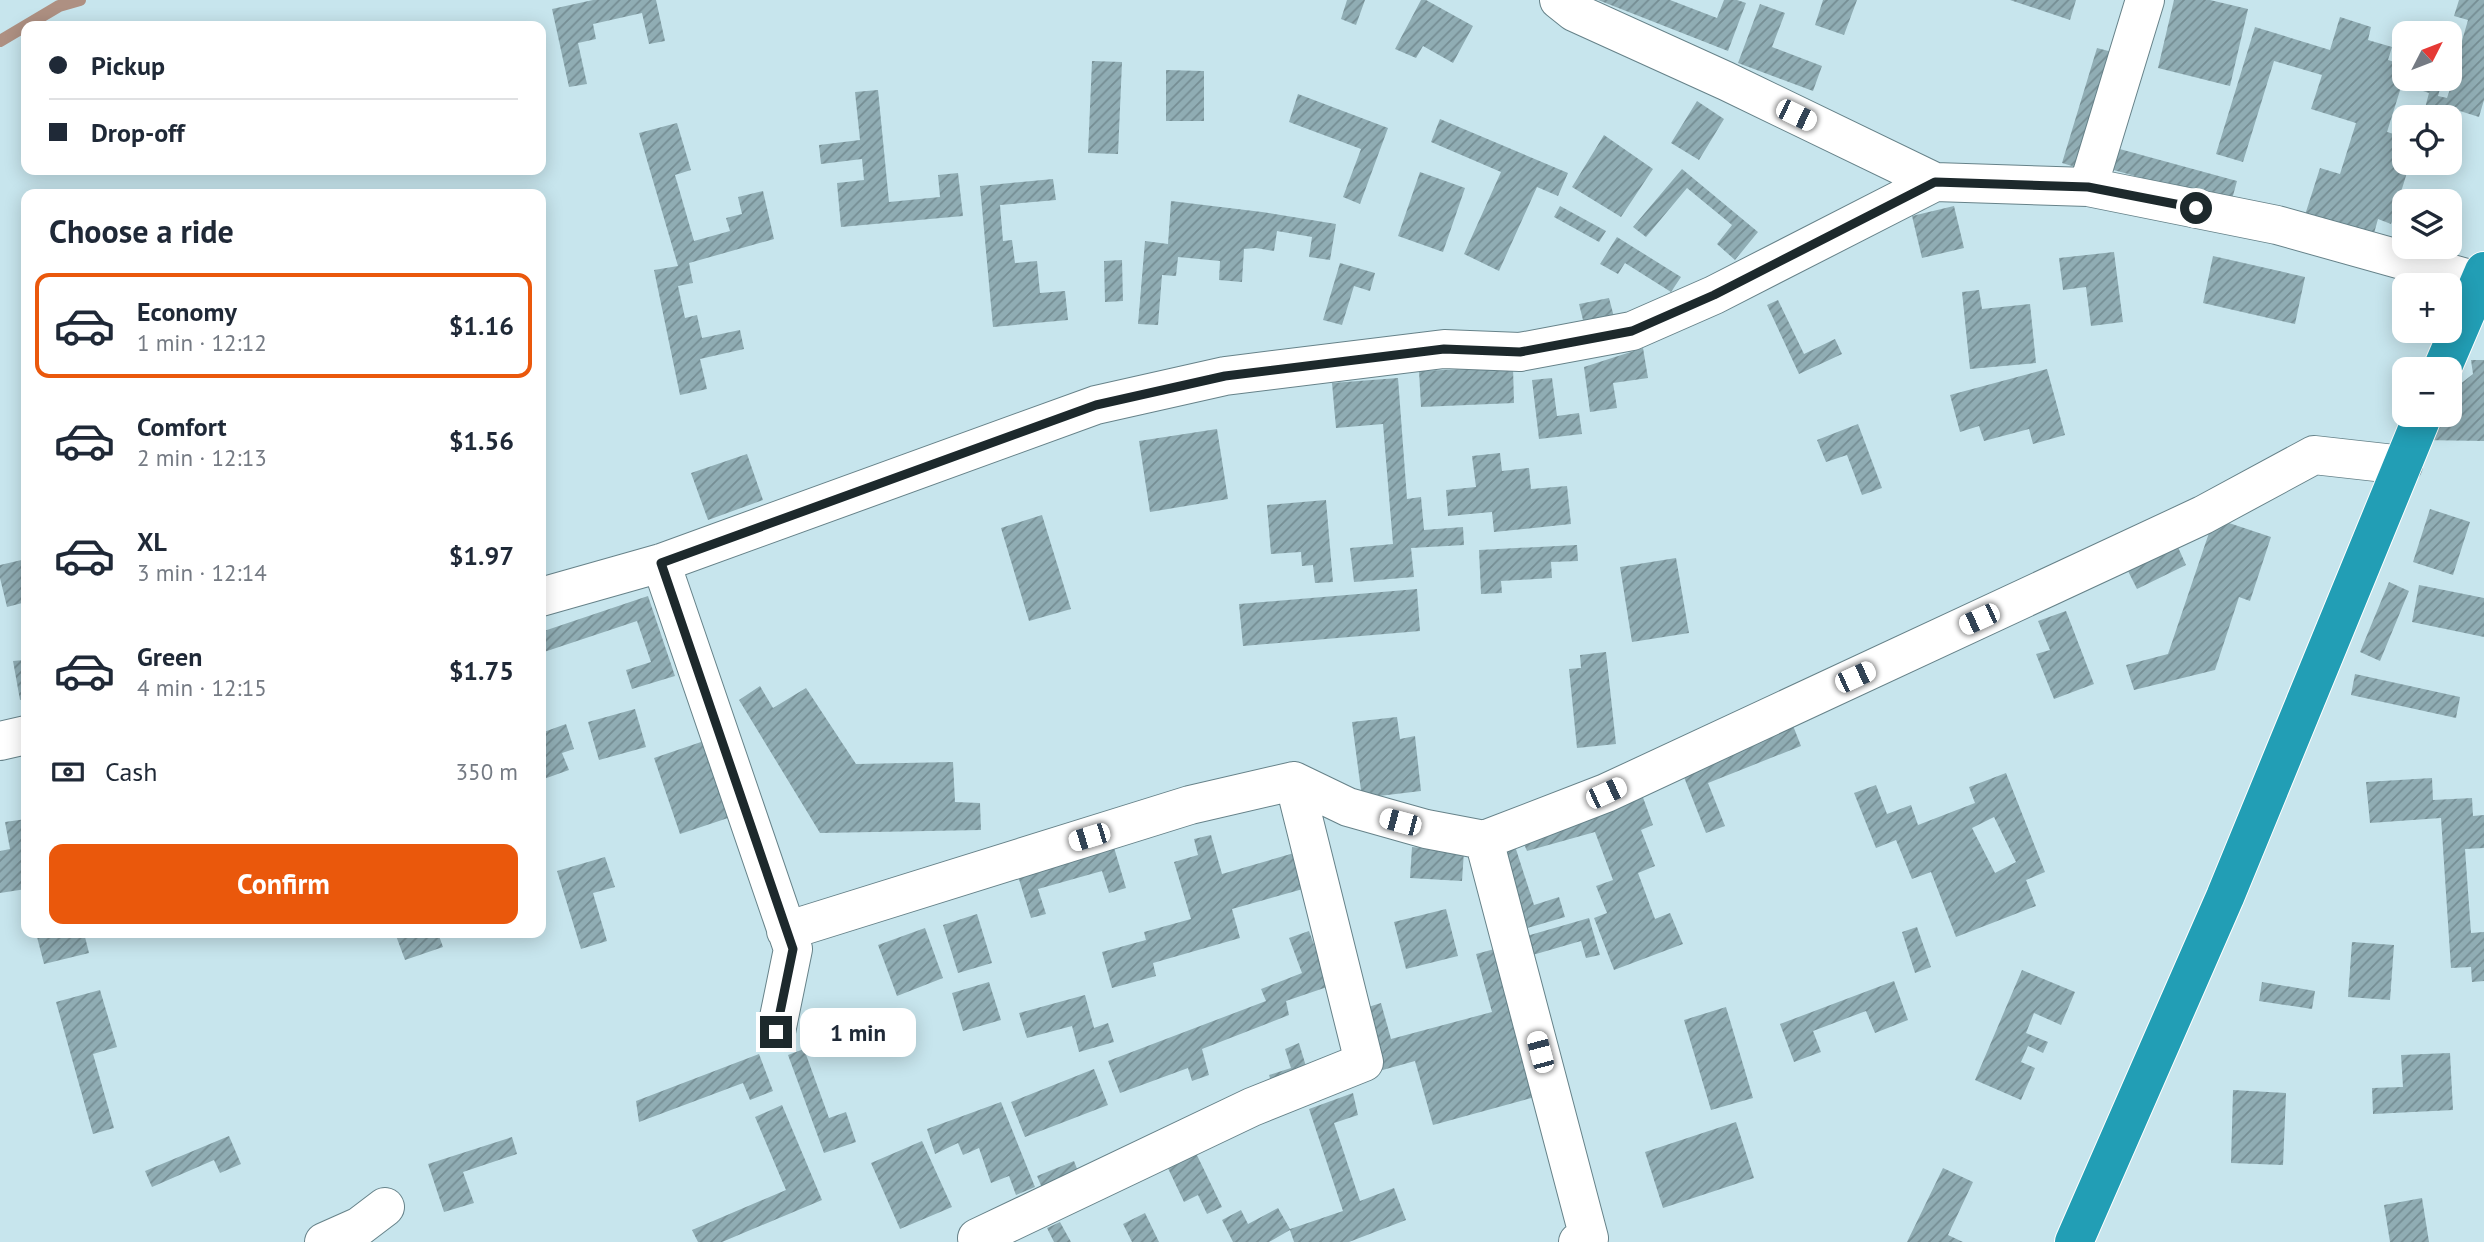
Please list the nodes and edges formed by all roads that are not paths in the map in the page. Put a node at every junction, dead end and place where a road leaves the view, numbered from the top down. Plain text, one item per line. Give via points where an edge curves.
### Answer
1 (1559, 0) edge
2 (2146, 0) edge
3 (1935, 182) junction
4 (2088, 187) junction
5 (2482, 278) edge
6 (2447, 357) edge
7 (2418, 427) edge
8 (2403, 465) junction
9 (661, 563) junction
10 (546, 596) edge
11 (21, 736) edge
12 (0, 741) edge
13 (1294, 781) junction
14 (1484, 840) junction
15 (786, 931) junction
16 (776, 1032) dead end
17 (386, 1208) dead end
18 (977, 1238) dead end
19 (324, 1242) edge
20 (1578, 1242) edge
21 (2074, 1242) edge

1 - 3 street via 1574,12
2 - 4 street
3 - 4 street
3 - 9 street via 1714,295 1632,331 1520,352 1444,349 1225,376 1096,405
4 - 5 street via 2277,225
5 - 6 highway
7 - 8 highway
8 - 14 street via 2314,455 2203,514 1606,793
8 - 21 highway via 2225,897
9 - 10 street
9 - 15 street
11 - 12 street
13 - 14 street via 1348,807
13 - 15 street via 1190,805
13 - 18 street via 1364,1062 1252,1107
14 - 20 street via 1589,1238
15 - 16 street via 793,949
17 - 19 street

